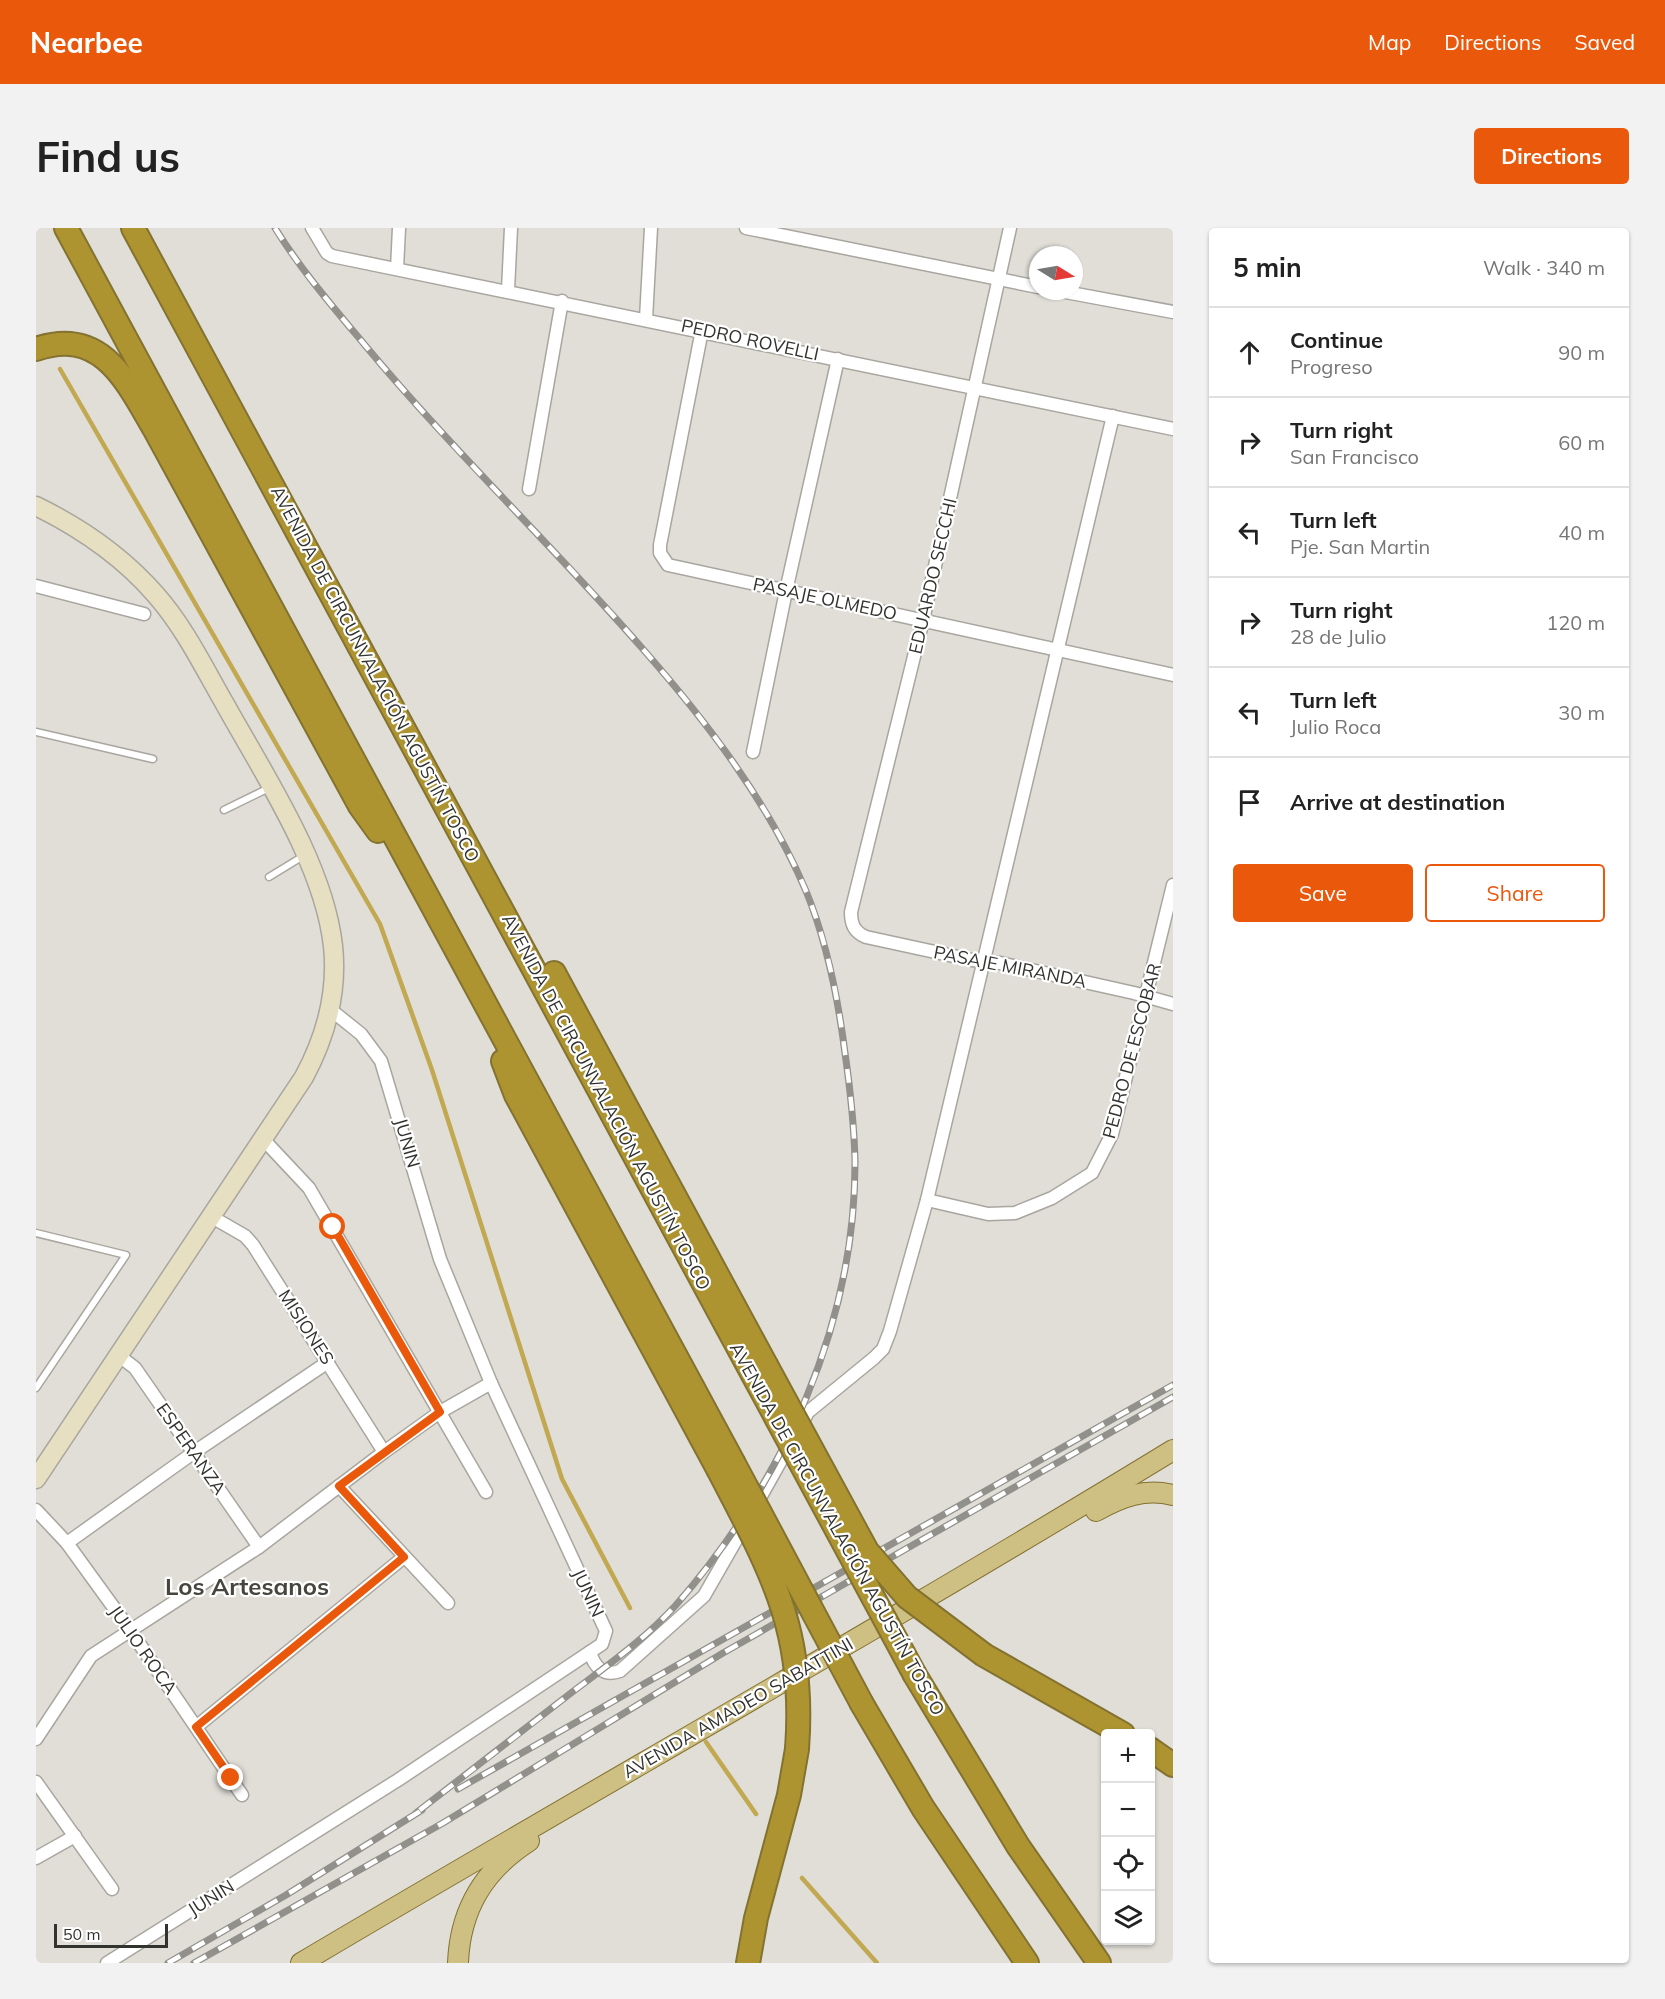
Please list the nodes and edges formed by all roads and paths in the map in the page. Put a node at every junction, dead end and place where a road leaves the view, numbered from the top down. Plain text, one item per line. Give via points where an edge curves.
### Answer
1 (66, 228) edge
2 (133, 228) edge
3 (312, 228) edge
4 (399, 228) edge
5 (511, 228) edge
6 (651, 228) edge
7 (746, 228) edge
8 (1010, 228) edge
9 (397, 269) junction
10 (999, 280) junction
11 (1029, 285) edge
12 (508, 290) junction
13 (1083, 295) edge
14 (562, 301) junction
15 (1173, 312) edge
16 (646, 319) junction
17 (702, 330) junction
18 (36, 349) edge
19 (838, 359) junction
20 (976, 388) junction
21 (1113, 416) junction
22 (1173, 429) edge
23 (529, 489) dead end
24 (36, 506) edge
25 (36, 586) edge
26 (786, 591) junction
27 (144, 614) dead end
28 (923, 620) junction
29 (1059, 650) junction
30 (1173, 675) edge
31 (36, 732) edge
32 (753, 752) dead end
33 (153, 759) dead end
34 (271, 786) junction
35 (224, 810) dead end
36 (305, 854) junction
37 (269, 877) dead end
38 (1173, 885) edge
39 (430, 902) junction
40 (851, 924) joint
41 (984, 961) junction
42 (1147, 997) junction
43 (1173, 1004) edge
44 (331, 1010) junction
45 (263, 1139) junction
46 (927, 1200) junction
47 (212, 1217) junction
48 (36, 1233) edge
49 (118, 1355) junction
50 (328, 1362) junction
51 (759, 1369) junction
52 (491, 1383) junction
53 (36, 1388) edge
54 (440, 1412) junction
55 (1173, 1450) edge
56 (384, 1452) junction
57 (193, 1453) junction
58 (726, 1466) junction
59 (36, 1479) edge
60 (339, 1486) junction
61 (486, 1492) dead end
62 (1173, 1495) edge
63 (36, 1510) edge
64 (67, 1543) junction
65 (259, 1547) junction
66 (404, 1557) junction
67 (448, 1603) dead end
68 (130, 1630) junction
69 (590, 1652) junction
70 (816, 1663) junction
71 (781, 1684) junction
72 (196, 1727) junction
73 (1114, 1729) edge
74 (36, 1739) edge
75 (1155, 1752) edge
76 (1173, 1765) edge
77 (36, 1782) edge
78 (242, 1795) dead end
79 (75, 1836) junction
80 (36, 1858) edge
81 (112, 1889) dead end
82 (107, 1963) edge
83 (301, 1963) edge
84 (458, 1963) edge
85 (748, 1963) edge
86 (1027, 1963) edge
87 (1099, 1963) edge

1 - 39 highway
2 - 51 highway, AVENIDA DE CIRCUNVALACIÓN AGUSTÍN TOSCO via 458,828
3 - 9 street, PEDRO ROVELLI via 327,253
4 - 9 street
5 - 12 street
6 - 16 street
7 - 10 street
8 - 10 street, EDUARDO SECCHI
9 - 12 street, PEDRO ROVELLI
10 - 11 street
10 - 20 street, EDUARDO SECCHI
12 - 14 street, PEDRO ROVELLI
13 - 15 street
14 - 16 street, PEDRO ROVELLI
14 - 23 street
16 - 17 street, PEDRO ROVELLI
17 - 19 street, PEDRO ROVELLI
17 - 26 street, PASAJE OLMEDO via 660,553 675,568
18 - 39 highway via 72,344 101,354 119,370 360,806
19 - 20 street, PEDRO ROVELLI
19 - 26 street
20 - 21 street, PEDRO ROVELLI
20 - 28 street, EDUARDO SECCHI
21 - 22 street, PEDRO ROVELLI
21 - 29 street
24 - 34 main road via 111,552 156,594 184,632
25 - 27 street
26 - 28 street, PASAJE OLMEDO
26 - 32 street
28 - 29 street, PASAJE OLMEDO
28 - 40 street, EDUARDO SECCHI
29 - 30 street, PASAJE OLMEDO
29 - 41 street
31 - 33 lane
34 - 35 lane
34 - 36 main road
36 - 37 lane
36 - 44 main road via 326,908 333,946
38 - 42 street, PEDRO DE ESCOBAR
39 - 58 highway
40 - 41 street, PASAJE MIRANDA via 866,937
41 - 42 street, PASAJE MIRANDA
41 - 46 street
42 - 43 street, PASAJE MIRANDA
42 - 46 street, PEDRO DE ESCOBAR via 1107,1148 1084,1179 1031,1209 1015,1213 988,1214
44 - 45 main road via 309,1068
44 - 52 street, JUNIN via 361,1034 381,1061 440,1259
45 - 47 main road
45 - 54 street via 309,1188
46 - 69 street via 883,1349 808,1412 704,1596 620,1671 601,1670
47 - 49 main road
47 - 50 street, MISIONES via 253,1245
48 - 53 lane via 126,1255
49 - 57 street, ESPERANZA via 135,1368
49 - 59 main road
50 - 56 street, MISIONES
50 - 57 street
51 - 73 highway, bridge via 873,1559 907,1597 984,1655
51 - 87 highway, AVENIDA DE CIRCUNVALACIÓN AGUSTÍN TOSCO, bridge via 915,1675 1018,1846
52 - 54 street
52 - 69 street, JUNIN via 606,1630 602,1644
54 - 56 street
54 - 61 street
55 - 70 main road, AVENIDA AMADEO SABATTINI
56 - 60 street
57 - 64 street
57 - 65 street, ESPERANZA
58 - 85 highway, bridge via 775,1580 799,1682 797,1749
58 - 86 highway, bridge via 923,1808
60 - 65 street
60 - 66 street
62 - 70 main road via 1150,1492 1123,1497 940,1604
63 - 64 street, JULIO ROCA
64 - 68 street, JULIO ROCA
65 - 68 street
66 - 67 street
66 - 72 street
68 - 72 street, JULIO ROCA
68 - 74 street via 90,1656
69 - 82 street, JUNIN via 398,1780
70 - 71 main road, AVENIDA AMADEO SABATTINI
71 - 83 main road, AVENIDA AMADEO SABATTINI
71 - 84 main road via 685,1752 509,1855 474,1896 462,1930
72 - 78 street, JULIO ROCA
75 - 76 highway
77 - 79 street
79 - 80 street
79 - 81 street

